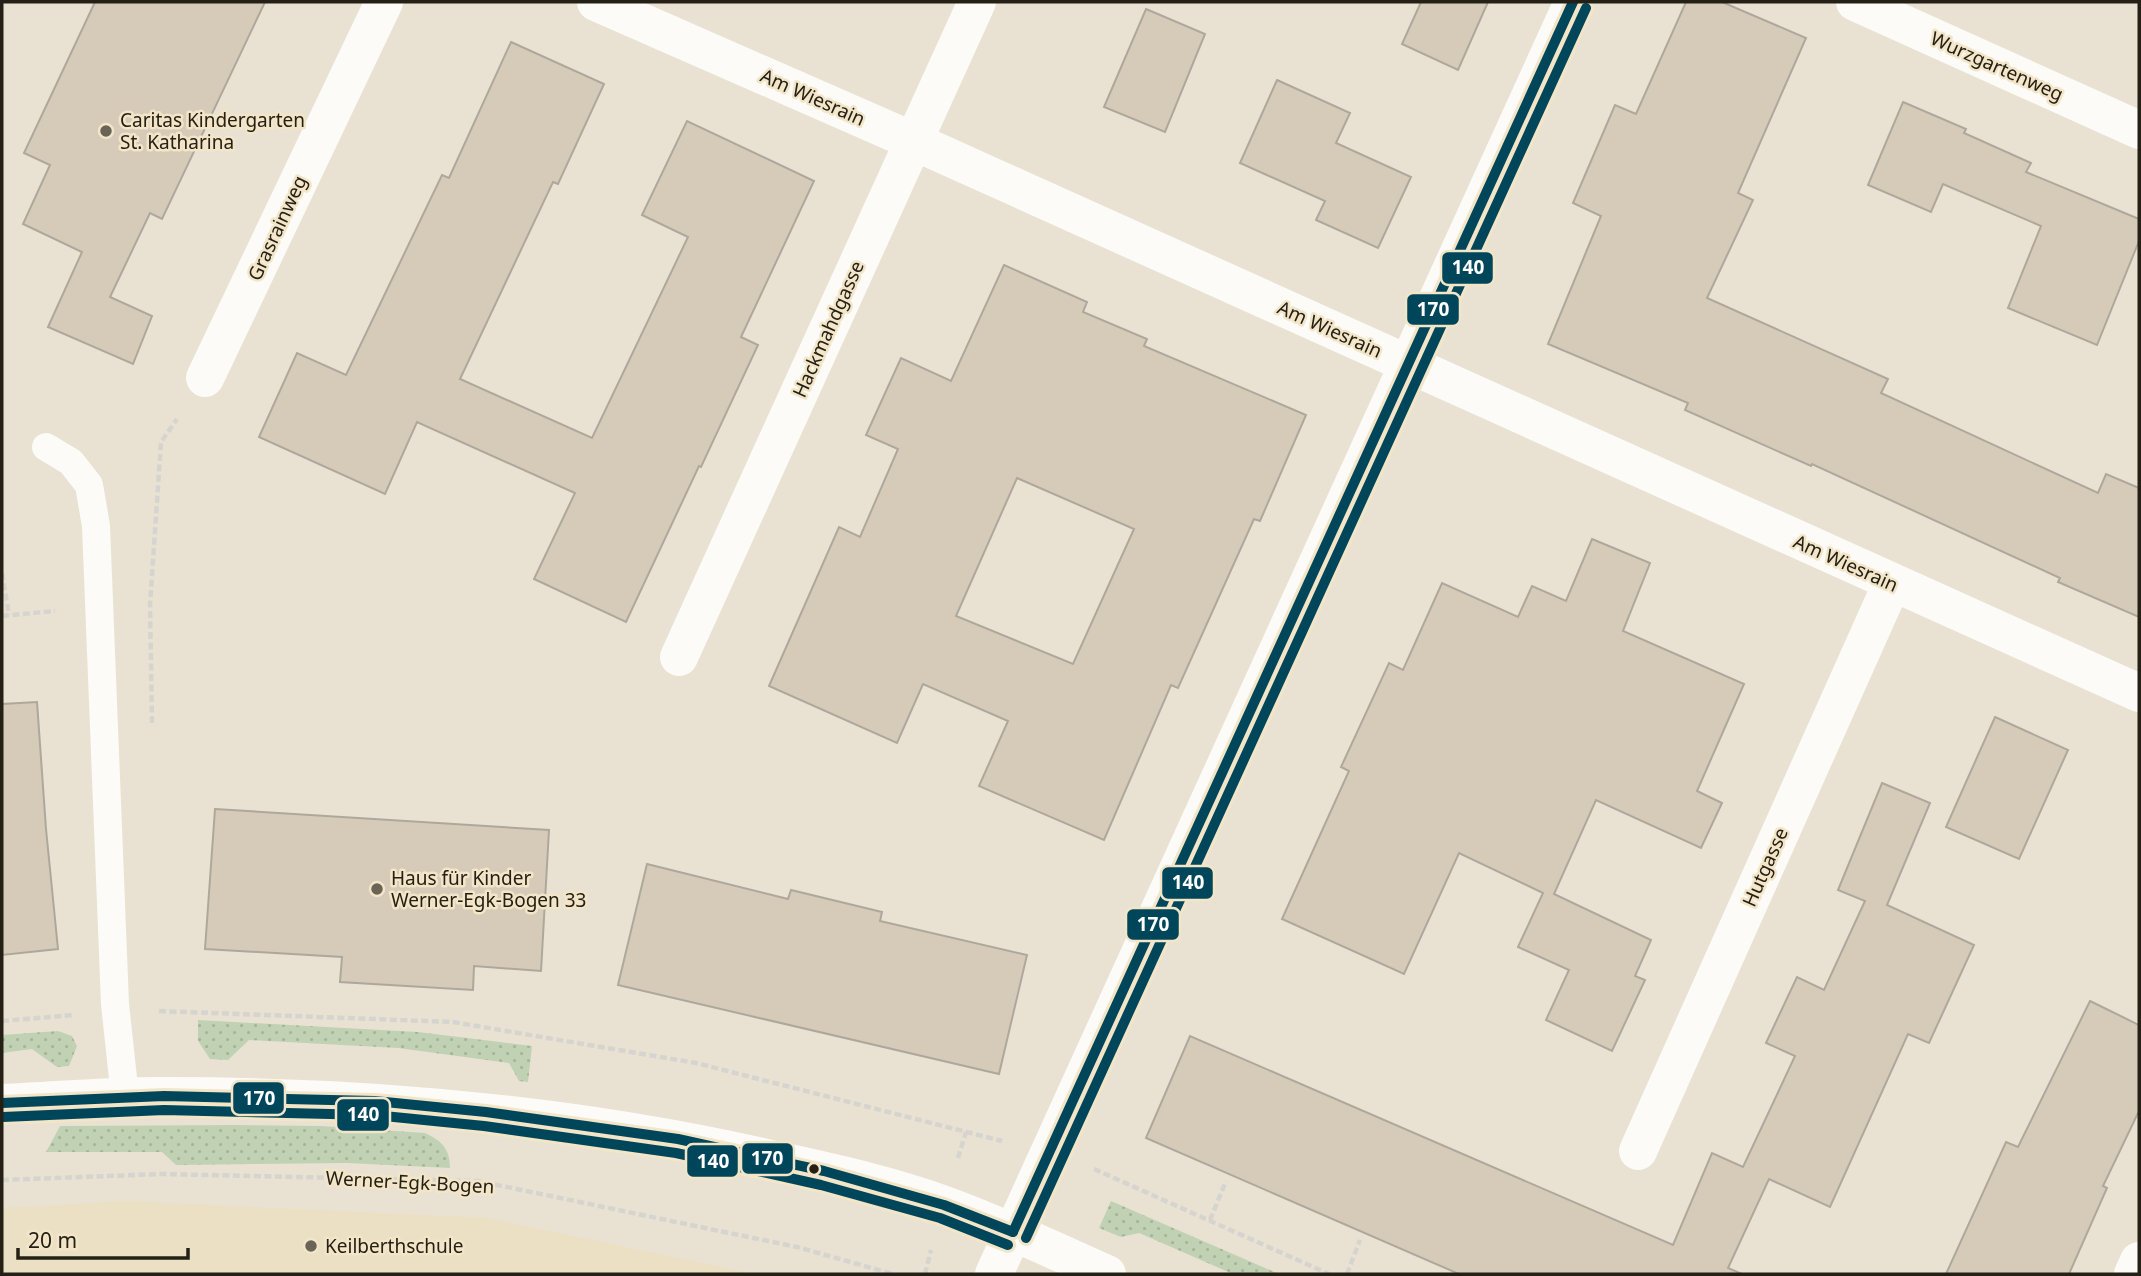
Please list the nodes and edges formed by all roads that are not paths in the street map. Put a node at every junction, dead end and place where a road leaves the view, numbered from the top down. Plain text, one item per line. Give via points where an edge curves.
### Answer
1 (384, 2) edge
2 (596, 2) edge
3 (977, 2) edge
4 (1573, 2) edge
5 (1854, 2) edge
6 (2139, 130) edge
7 (914, 141) junction
8 (1407, 364) junction
9 (205, 378) road end
10 (46, 447) dead end
11 (1892, 583) junction
12 (679, 657) dead end
13 (2139, 693) edge
14 (125, 1097) junction
15 (2, 1103) edge
16 (1638, 1151) dead end
17 (1013, 1232) junction
18 (2139, 1261) edge
19 (994, 1274) edge
20 (1107, 1274) edge
21 (2133, 1274) edge

1 - 9 street, Grasrainweg
2 - 7 street, Am Wiesrain
3 - 7 street, Hackmahdgasse
4 - 8 street
5 - 6 street, Wurzgartenweg
7 - 8 street, Am Wiesrain
7 - 12 street, Hackmahdgasse
8 - 11 street, Am Wiesrain
8 - 17 street
10 - 14 lane via 71,462 89,485 96,526 115,1004
11 - 13 street, Am Wiesrain
11 - 16 street, Hutgasse
14 - 15 street
14 - 17 street via 375,1101 678,1139 824,1171 944,1205
17 - 19 street
17 - 20 street
18 - 21 street

